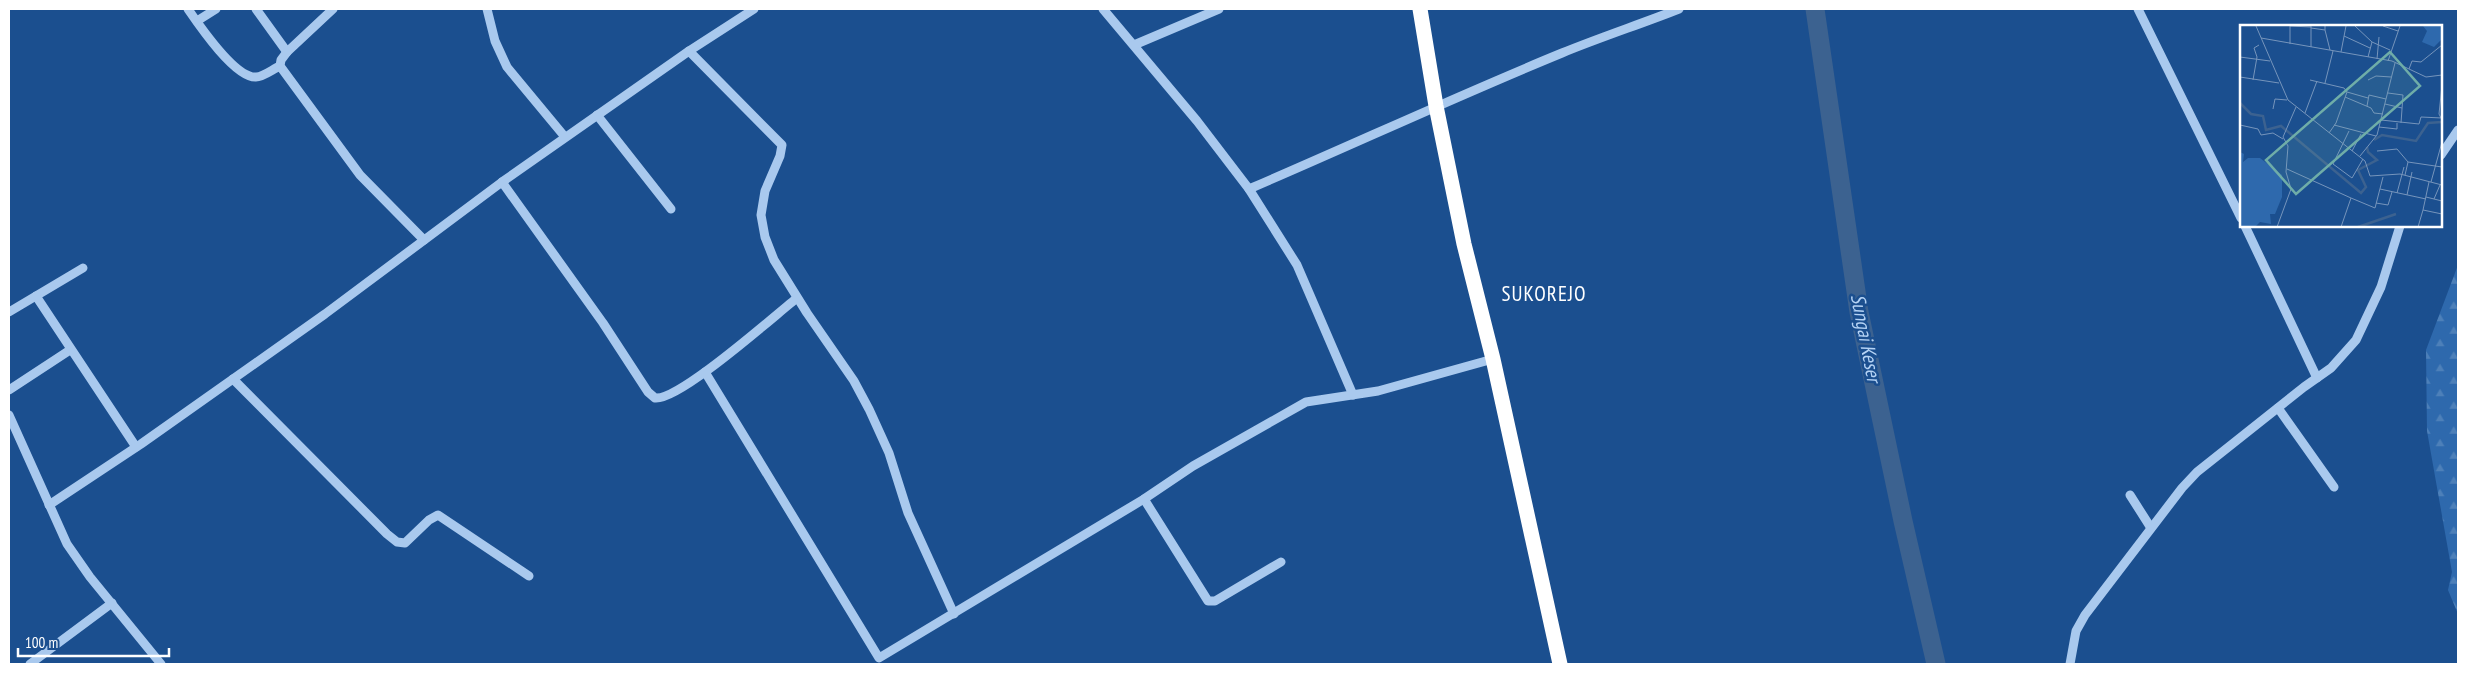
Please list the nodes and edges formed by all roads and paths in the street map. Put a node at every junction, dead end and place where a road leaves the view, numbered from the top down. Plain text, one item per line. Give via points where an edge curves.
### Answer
1 (188, 9) edge
2 (216, 9) edge
3 (256, 9) edge
4 (333, 9) edge
5 (487, 9) edge
6 (754, 9) edge
7 (1103, 9) edge
8 (1219, 9) edge
9 (1420, 9) edge
10 (1679, 9) edge
11 (2138, 9) edge
12 (196, 22) junction
13 (1134, 45) junction
14 (689, 51) junction
15 (287, 52) junction
16 (280, 66) junction
17 (1436, 106) junction
18 (597, 115) junction
19 (2458, 130) edge
20 (565, 137) junction
21 (2442, 154) edge
22 (502, 182) junction
23 (1249, 189) junction
24 (672, 209) dead end
25 (2240, 216) edge
26 (2246, 228) edge
27 (2399, 228) edge
28 (424, 240) junction
29 (84, 268) dead end
30 (36, 296) junction
31 (797, 298) junction
32 (9, 312) edge
33 (70, 350) junction
34 (1493, 359) junction
35 (705, 372) junction
36 (2317, 378) junction
37 (233, 379) junction
38 (9, 390) edge
39 (1353, 395) junction
40 (2278, 408) junction
41 (9, 416) edge
42 (136, 447) junction
43 (2334, 487) dead end
44 (2130, 495) dead end
45 (1144, 499) junction
46 (48, 505) junction
47 (2151, 528) junction
48 (1281, 562) dead end
49 (529, 576) dead end
50 (112, 602) junction
51 (954, 614) junction
52 (881, 661) edge
53 (30, 664) edge
54 (161, 664) edge
55 (1560, 664) edge
56 (2070, 664) edge

1 - 12 street
2 - 12 street
3 - 15 street
4 - 15 street
5 - 20 street via 495,42 506,67
6 - 14 street
7 - 13 street
8 - 13 street
9 - 17 highway
10 - 17 street
11 - 25 street
12 - 16 street via 239,70 250,76 257,77
13 - 23 street
14 - 18 street
14 - 31 street via 782,145 765,191 761,216 774,260
15 - 16 street
16 - 28 street via 360,175
17 - 23 street
17 - 34 highway via 1464,244
18 - 20 street
18 - 24 street
19 - 21 street
20 - 22 street
22 - 28 street
22 - 35 street via 651,395 660,399 666,397
23 - 39 street via 1297,265
26 - 36 street
27 - 36 street via 2380,287 2356,340 2331,368
28 - 37 street
29 - 30 street
30 - 32 street
30 - 33 street
31 - 35 street
31 - 51 street via 854,381 869,409 889,453 908,513
33 - 38 street
33 - 42 street
34 - 39 street
34 - 55 highway
35 - 52 street
36 - 40 street
37 - 42 street
37 - 49 street via 397,542 406,543 432,518 443,516
39 - 45 street via 1306,402 1193,466
40 - 43 street
40 - 47 street via 2197,472
41 - 46 street
42 - 46 street
44 - 47 street
45 - 48 street via 1208,601
45 - 51 street
46 - 50 street via 67,544
47 - 56 street via 2080,622
50 - 53 street
50 - 54 street
51 - 52 street

